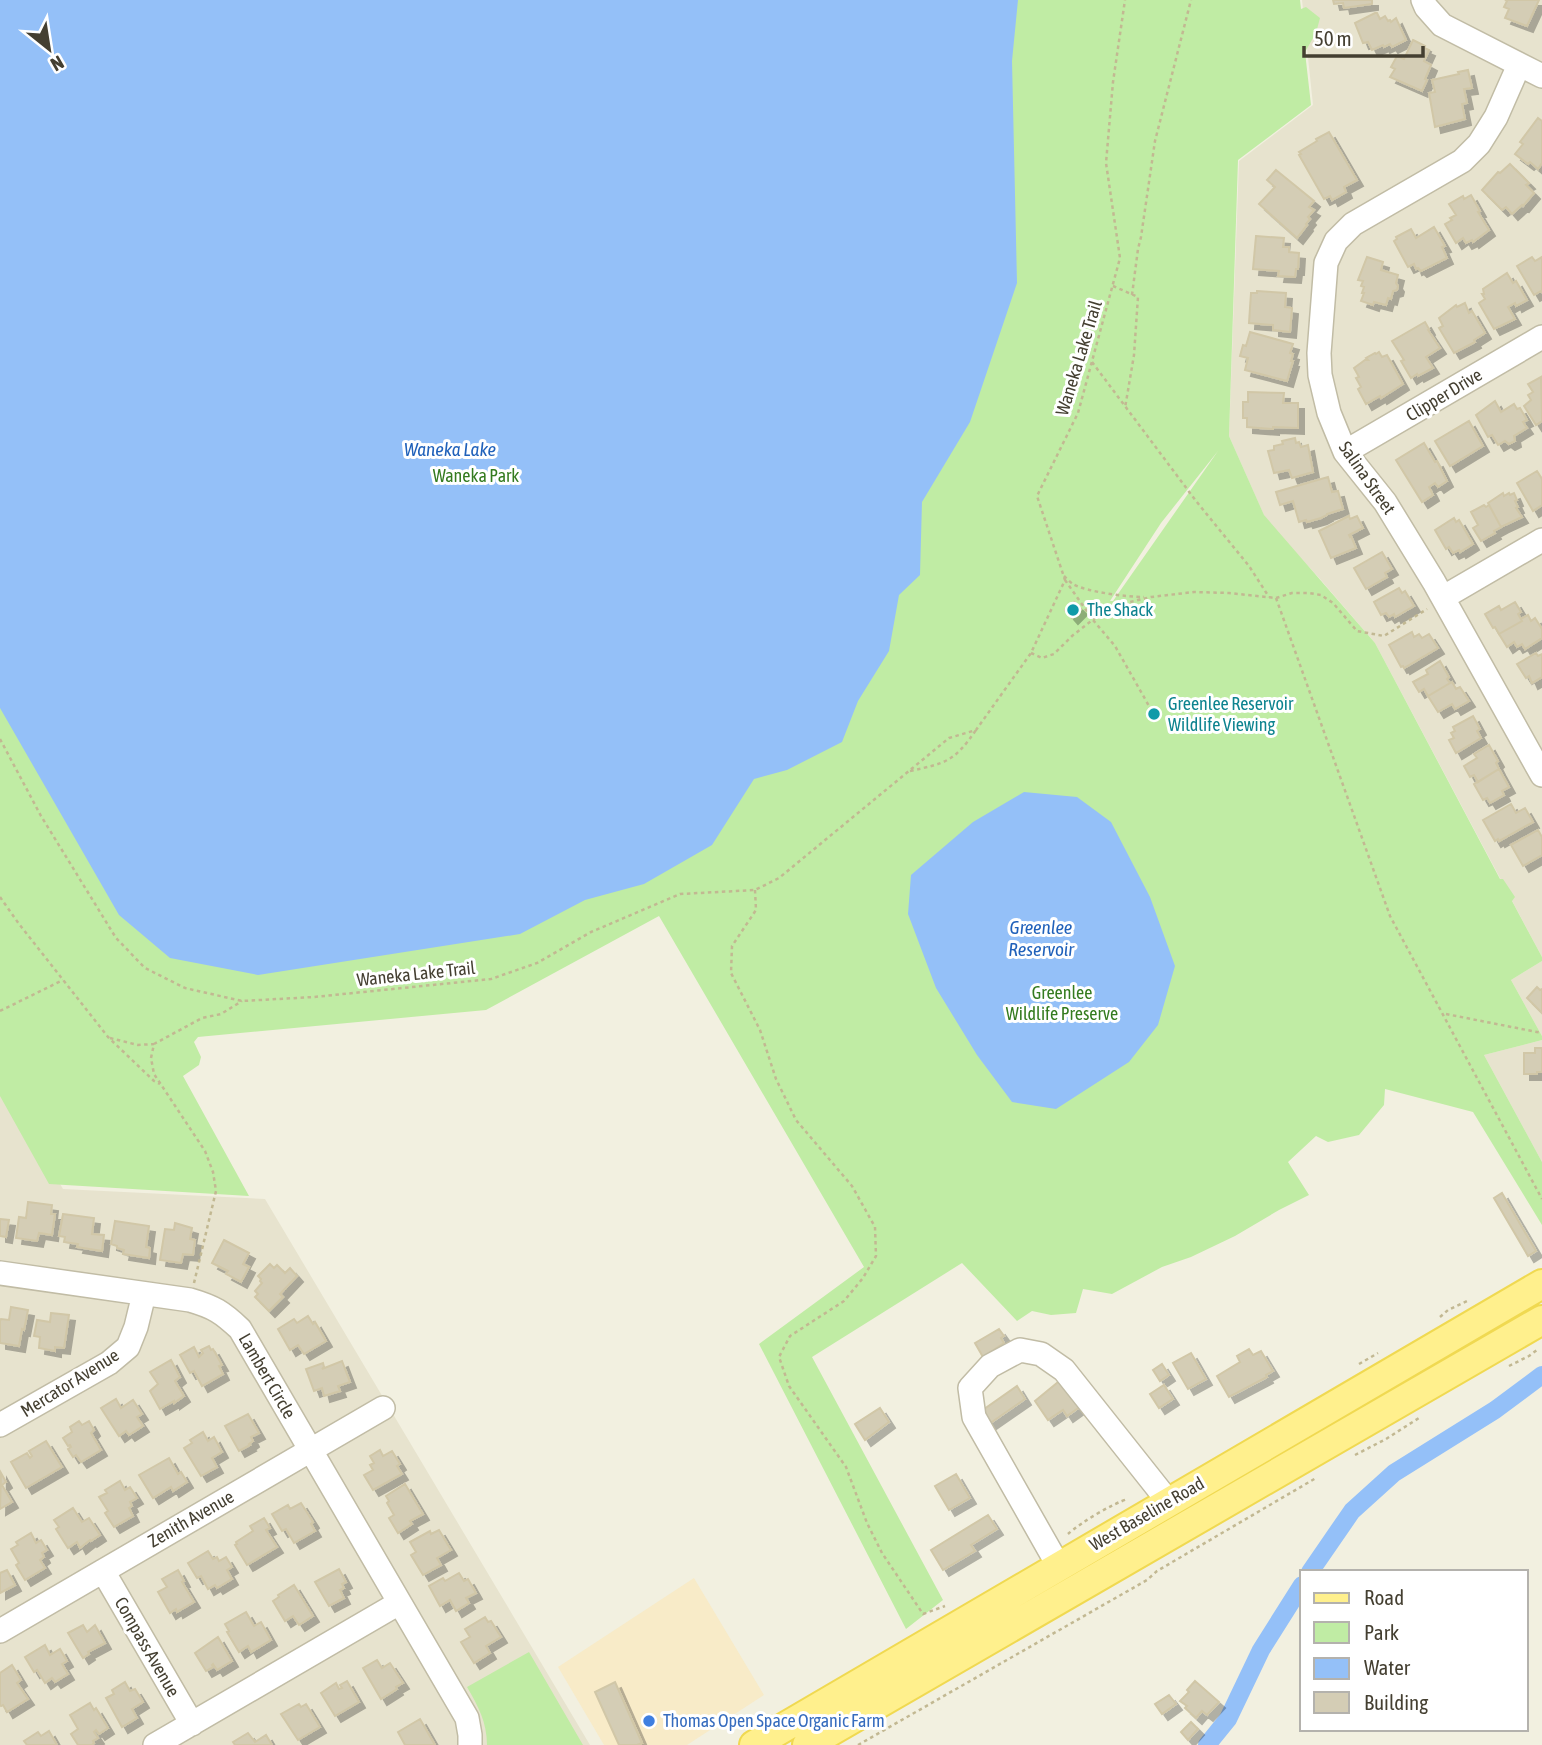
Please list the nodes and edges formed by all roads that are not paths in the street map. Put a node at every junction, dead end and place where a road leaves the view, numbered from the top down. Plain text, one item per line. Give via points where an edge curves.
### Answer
1 (1423, 0) edge
2 (1518, 65) junction
3 (1542, 76) edge
4 (1542, 337) edge
5 (1346, 452) junction
6 (1542, 540) edge
7 (1444, 597) junction
8 (1542, 775) edge
9 (0, 1273) edge
10 (1542, 1284) edge
11 (144, 1294) junction
12 (1541, 1333) edge
13 (383, 1408) dead end
14 (0, 1425) edge
15 (309, 1451) junction
16 (1220, 1471) junction
17 (1235, 1496) junction
18 (1168, 1501) junction
19 (1058, 1565) junction
20 (103, 1571) junction
21 (399, 1604) junction
22 (0, 1631) edge
23 (192, 1724) junction
24 (155, 1745) edge
25 (470, 1745) edge
26 (754, 1745) edge
27 (807, 1745) edge

1 - 2 street via 1443,25
2 - 3 street
2 - 5 street, Salina Street via 1479,144 1462,160 1353,224 1336,241 1326,263 1320,375 1329,413
4 - 5 street, Clipper Drive
5 - 7 street, Salina Street via 1385,502
6 - 7 street
7 - 8 street, Salina Street
9 - 11 street, Lambert Circle
10 - 16 main road, West Baseline Road
11 - 14 street, Mercator Avenue via 128,1347 109,1363
11 - 15 street, Lambert Circle via 205,1304 240,1329
12 - 17 main road, West Baseline Road
13 - 15 street, Zenith Avenue
15 - 20 street, Zenith Avenue
15 - 21 street, Lambert Circle
16 - 17 main road
16 - 18 main road, West Baseline Road
17 - 27 main road, West Baseline Road
18 - 19 main road, West Baseline Road
18 - 19 street via 1064,1370 1041,1354 1020,1350 990,1366 970,1388 974,1417
19 - 26 main road, West Baseline Road
20 - 22 street, Zenith Avenue
20 - 23 street, Compass Avenue
21 - 23 street
21 - 25 street, Lambert Circle via 467,1718
23 - 24 street

